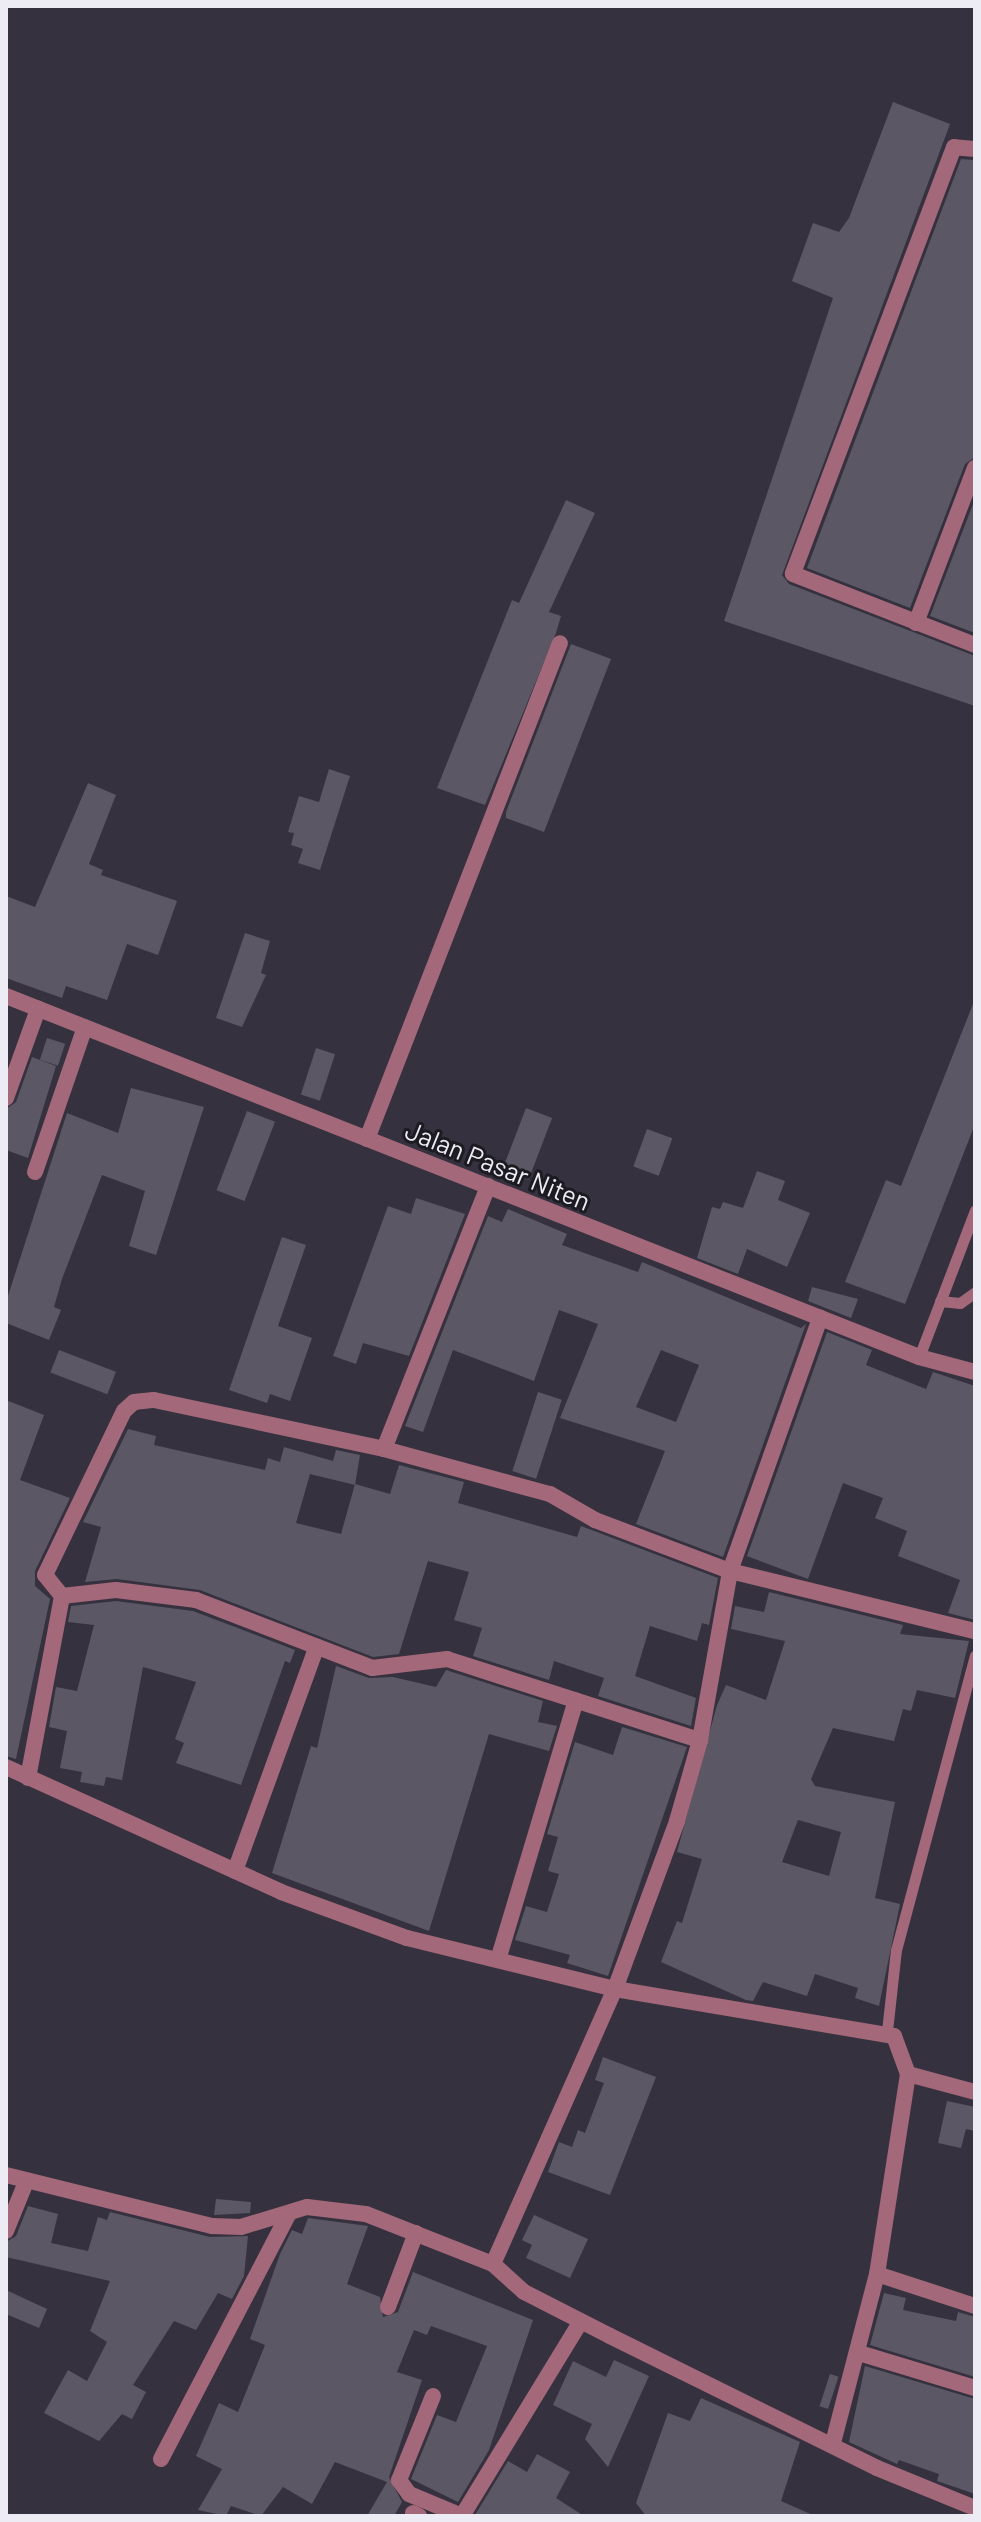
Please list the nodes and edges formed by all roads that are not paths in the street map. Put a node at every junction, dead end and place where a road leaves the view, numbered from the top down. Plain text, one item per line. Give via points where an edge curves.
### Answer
1 (975, 149) edge
2 (975, 468) edge
3 (916, 623) junction
4 (560, 643) dead end
5 (975, 645) edge
6 (6, 996) edge
7 (38, 1009) junction
8 (85, 1027) junction
9 (6, 1098) edge
10 (367, 1139) junction
11 (35, 1172) dead end
12 (488, 1186) junction
13 (975, 1210) edge
14 (975, 1292) edge
15 (940, 1301) junction
16 (820, 1318) junction
17 (919, 1357) junction
18 (975, 1372) edge
19 (384, 1449) junction
20 (730, 1571) junction
21 (62, 1596) junction
22 (975, 1631) edge
23 (317, 1646) junction
24 (975, 1655) edge
25 (576, 1700) junction
26 (700, 1740) junction
27 (6, 1767) edge
28 (28, 1778) junction
29 (235, 1871) junction
30 (498, 1960) junction
31 (615, 1989) junction
32 (891, 2033) junction
33 (905, 2067) junction
34 (975, 2092) edge
35 (6, 2175) edge
36 (26, 2182) junction
37 (289, 2213) junction
38 (6, 2231) edge
39 (416, 2233) junction
40 (493, 2264) junction
41 (877, 2274) junction
42 (975, 2306) edge
43 (388, 2307) dead end
44 (582, 2322) junction
45 (859, 2353) junction
46 (975, 2388) edge
47 (433, 2396) dead end
48 (833, 2443) junction
49 (161, 2459) dead end
50 (975, 2508) edge
51 (462, 2516) edge

1 - 3 street via 954,147 793,574
2 - 3 street
3 - 5 street
4 - 10 street
6 - 7 street, Jalan Pasar Niten
7 - 8 street, Jalan Pasar Niten
7 - 9 street
8 - 10 street, Jalan Pasar Niten
8 - 11 street
10 - 12 street, Jalan Pasar Niten
12 - 16 street, Jalan Pasar Niten
12 - 19 street
13 - 15 lane
14 - 15 lane via 960,1303
15 - 17 lane
16 - 17 street, Jalan Pasar Niten
16 - 20 street
17 - 18 street, Jalan Pasar Niten
19 - 20 street via 550,1494 595,1520
19 - 21 street via 154,1400 134,1402 124,1411 45,1575
20 - 22 street
20 - 26 street
21 - 23 street via 116,1590 196,1600
21 - 28 street
23 - 25 street via 372,1668 447,1659
23 - 29 street
24 - 32 lane via 896,1950
25 - 26 street
25 - 30 street
26 - 31 street
27 - 28 street
28 - 29 street
29 - 30 street via 407,1938
30 - 31 street
31 - 32 street
31 - 40 street
32 - 33 street
33 - 34 street
33 - 41 street
35 - 36 street
36 - 37 street via 212,2226 241,2227
36 - 38 street
37 - 39 street via 328,2207
37 - 49 street
39 - 40 street
39 - 43 street
40 - 44 street via 524,2292
41 - 42 street
41 - 45 street
44 - 48 street
44 - 51 street
45 - 46 street
45 - 48 street
47 - 51 street via 399,2480 409,2494
48 - 50 street

